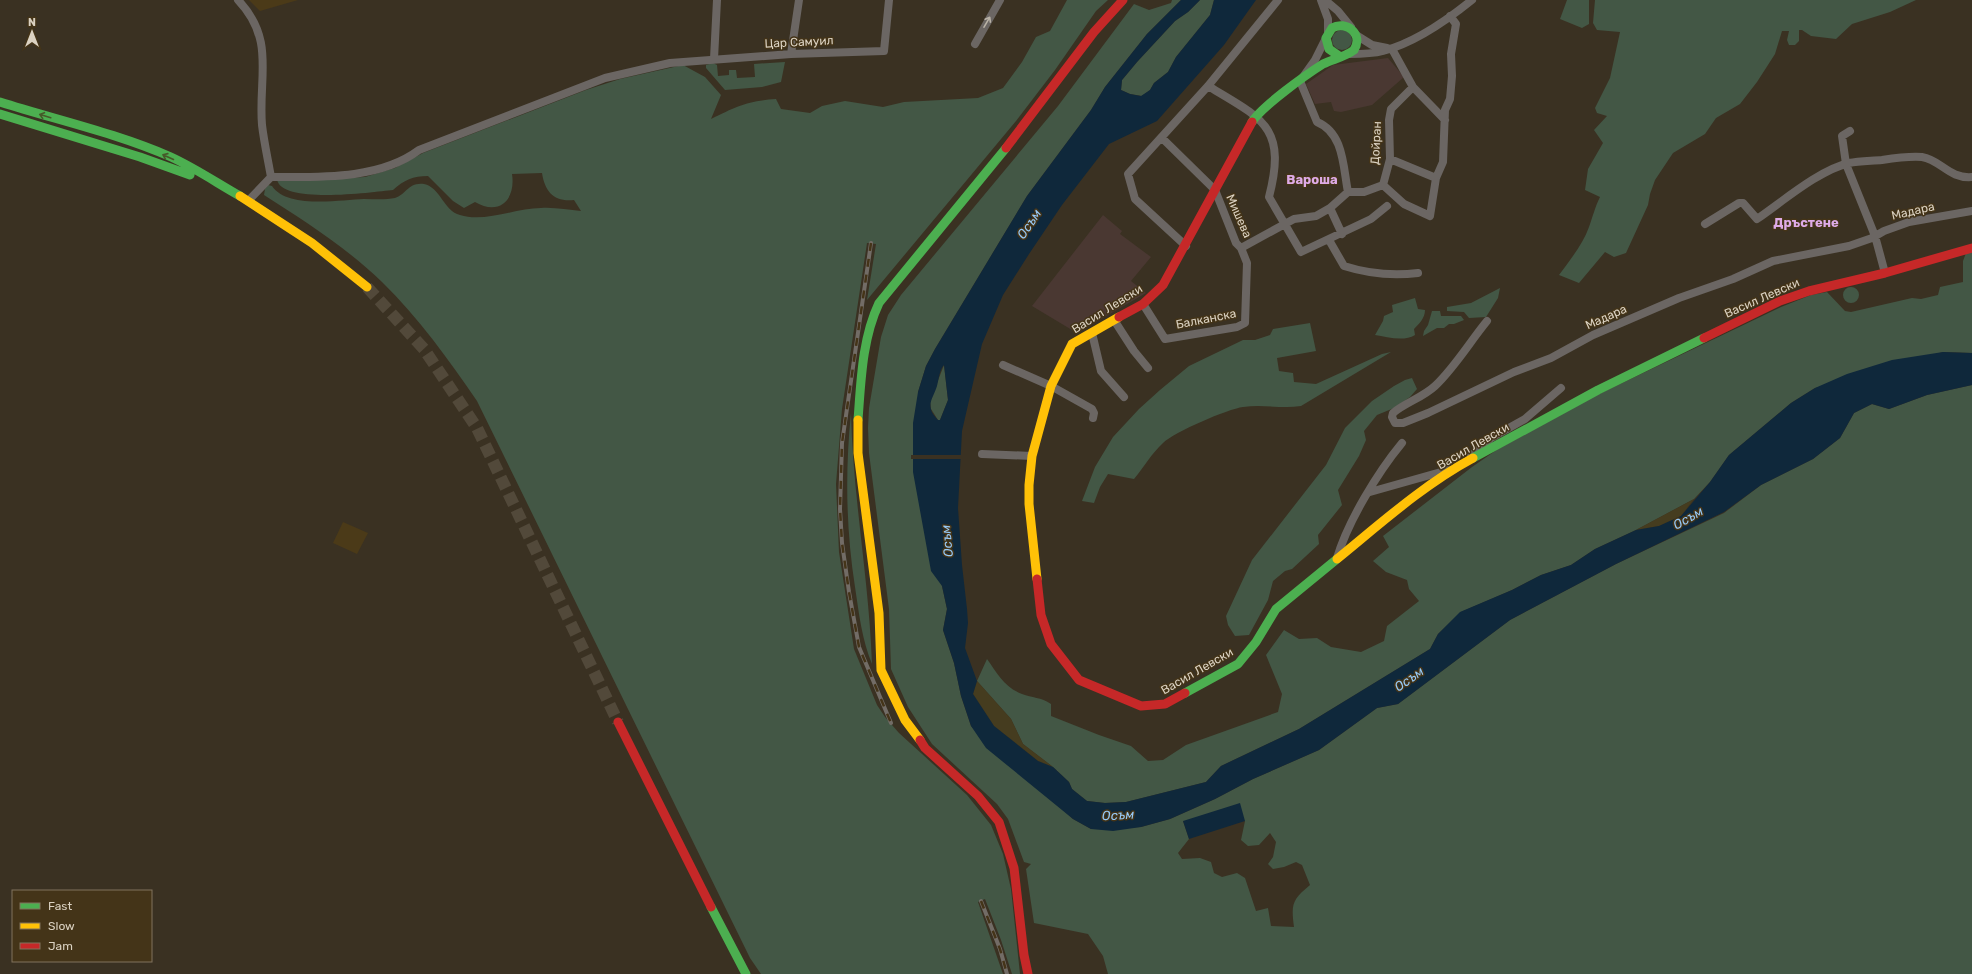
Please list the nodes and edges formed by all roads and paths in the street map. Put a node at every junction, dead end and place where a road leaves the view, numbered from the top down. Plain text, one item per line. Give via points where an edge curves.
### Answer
1 (238, 0) edge
2 (717, 0) edge
3 (799, 0) edge
4 (889, 0) edge
5 (1000, 0) edge
6 (1123, 0) edge
7 (1278, 0) edge
8 (1321, 0) edge
9 (1325, 0) edge
10 (1472, 0) edge
11 (1450, 16) junction
12 (1354, 32) junction
13 (1327, 35) junction
14 (975, 44) dead end
15 (1392, 49) junction
16 (791, 54) junction
17 (1349, 54) junction
18 (1340, 56) junction
19 (714, 59) junction
20 (1300, 80) junction
21 (1208, 86) junction
22 (1413, 87) junction
23 (0, 102) edge
24 (0, 114) edge
25 (1256, 115) junction
26 (0, 120) edge
27 (1445, 120) junction
28 (1850, 131) dead end
29 (1162, 138) junction
30 (140, 157) junction
31 (1390, 159) junction
32 (1846, 164) junction
33 (272, 177) junction
34 (1972, 177) edge
35 (1436, 178) junction
36 (1383, 185) junction
37 (227, 189) junction
38 (1215, 190) junction
39 (1348, 192) junction
40 (249, 200) junction
41 (1387, 206) dead end
42 (1330, 208) junction
43 (1972, 211) edge
44 (1705, 224) dead end
45 (1286, 225) junction
46 (1342, 234) junction
47 (1875, 236) junction
48 (1330, 240) junction
49 (1186, 246) junction
50 (1241, 248) junction
51 (1972, 248) edge
52 (1418, 273) dead end
53 (1885, 273) junction
54 (367, 287) tunnel mouth
55 (1143, 304) junction
56 (1114, 320) junction
57 (1487, 321) dead end
58 (1245, 323) joint
59 (1092, 333) junction
60 (1003, 365) dead end
61 (1148, 368) dead end
62 (1051, 386) junction
63 (1561, 388) dead end
64 (1124, 397) dead end
65 (1093, 418) dead end
66 (1402, 442) dead end
67 (982, 454) dead end
68 (1032, 456) junction
69 (1454, 468) junction
70 (1370, 492) junction
71 (1337, 559) junction
72 (618, 722) tunnel mouth
73 (746, 974) edge
74 (1028, 974) edge

1 - 33 street via 250,12 259,31 263,50 262,125
2 - 19 street
3 - 16 street
4 - 16 street, Цар Самуил via 884,51
14 -> 5 street
6 - 74 street via 1094,32 1013,140 879,304 867,337 858,408 858,453 879,613 881,670 905,720 925,748 978,796 998,822 1014,868
7 - 21 street
8 - 13 street via 1328,20
9 - 12 street via 1338,11
10 - 11 street
11 - 15 street via 1424,34
11 - 27 street via 1456,24 1451,54 1450,99 1445,110
12 - 13 street via 1340,25 1335,26
12 - 15 street via 1372,46
12 - 17 street via 1356,47
13 - 18 street via 1326,42 1330,52
13 - 20 street via 1315,60
15 - 17 street via 1378,53
15 - 22 street
16 - 19 street, Цар Самуил
17 - 18 street
18 - 20 street, Васил Левски
19 - 33 street, Цар Самуил via 670,64 605,78 419,150 407,160 374,172
20 - 25 street, Васил Левски
20 - 39 street via 1317,122 1324,125 1339,143
21 - 25 street
21 - 29 street
22 - 27 street
22 - 31 street, Дойран via 1391,109
37 -> 23 street via 152,150
24 - 30 street
25 - 38 street, Васил Левски
25 - 45 street via 1274,142 1275,174 1269,197
26 - 30 street
27 - 35 street via 1443,162
28 - 32 street via 1842,136
29 - 38 street, Мишева
29 - 49 street via 1128,174 1135,199
30 - 37 street
31 - 35 street
31 - 36 street, Дойран
32 - 34 street via 1913,156 1926,158 1963,178
32 - 44 street via 1800,189 1757,219 1748,207 1739,203
32 - 47 street
33 - 40 street
35 - 36 street via 1430,216 1404,204
36 - 39 street via 1364,192
37 - 40 street
38 - 49 street, Васил Левски
38 - 50 street, Мишева via 1236,243
39 - 42 street
40 - 54 street via 303,236
41 - 46 street via 1371,219
42 - 45 street via 1316,216 1294,220
42 - 46 street
43 - 47 street, Мадара via 1909,222
45 - 48 street via 1301,252
45 - 50 street
46 - 48 street
47 - 53 street
47 - 57 street, Мадара via 1849,246 1773,261 1593,335 1551,358 1514,372 1416,418 1395,423 1392,417 1394,414 1434,387 1452,368
48 - 52 street via 1344,266 1362,272 1386,275
49 - 55 street, Васил Левски via 1164,285
50 - 58 street, Мишева via 1247,263
51 - 53 street, Васил Левски
53 - 69 street, Васил Левски via 1809,291 1780,301 1598,390
55 - 56 street, Васил Левски
55 - 58 street, Балканска via 1165,340 1237,327
56 - 59 street, Васил Левски
56 - 61 street
59 - 62 street, Васил Левски via 1072,344
59 - 64 street via 1101,371
60 - 62 street
62 - 65 street via 1092,409
62 - 68 street, Васил Левски
63 - 69 street via 1525,419 1490,438
66 - 70 street via 1388,460
67 - 68 street
68 - 71 street, Васил Левски via 1029,504 1031,530 1041,615 1051,644 1079,680 1141,706 1165,704 1238,664 1256,642 1276,609
69 - 70 street
69 - 71 street, Васил Левски
70 - 71 street via 1345,533
72 - 73 street

